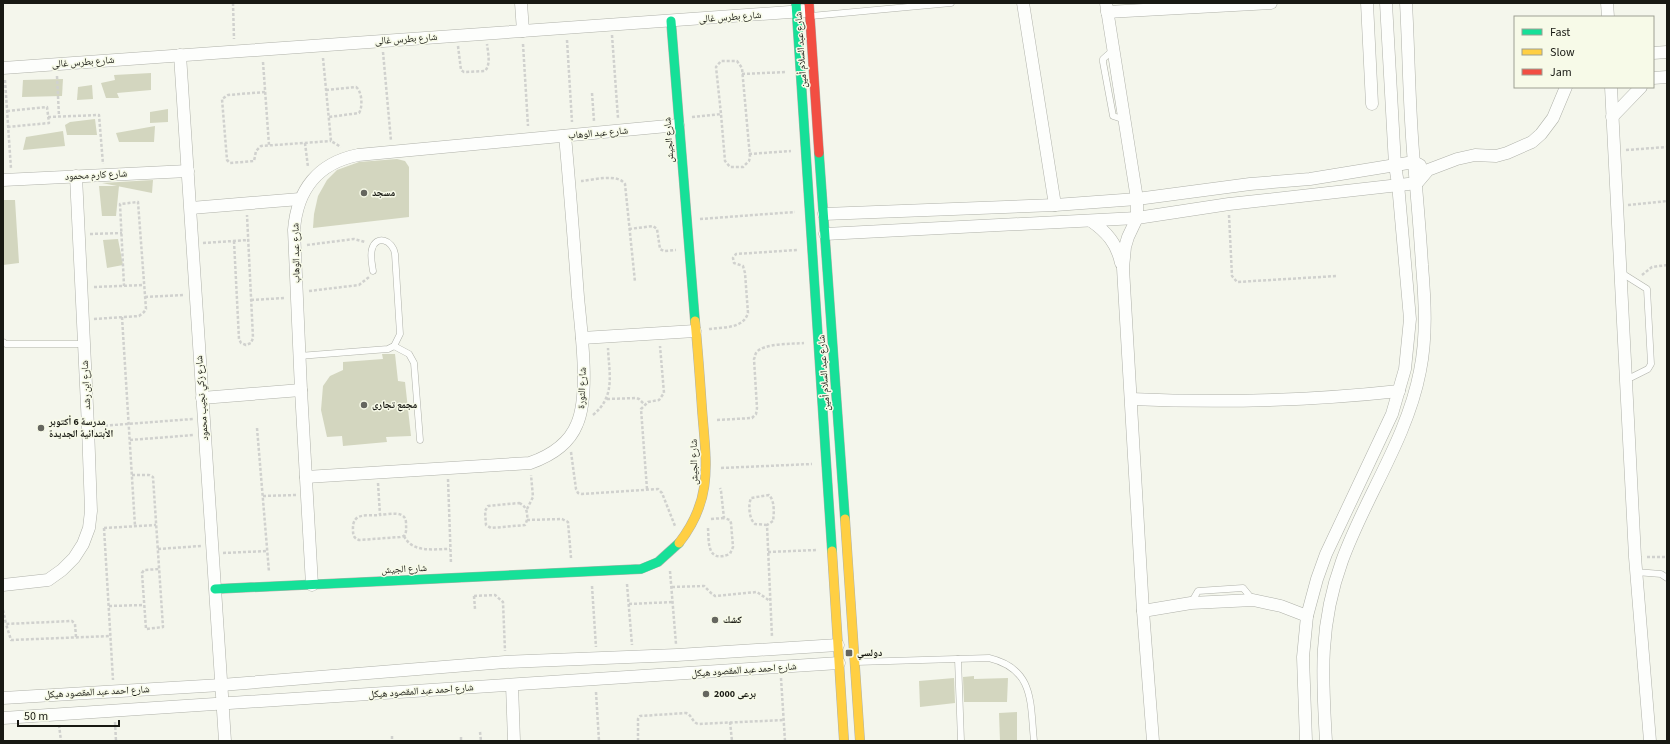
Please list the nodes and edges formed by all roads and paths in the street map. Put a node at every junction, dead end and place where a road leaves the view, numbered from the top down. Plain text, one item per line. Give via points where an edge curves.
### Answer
1 (233, 3) edge
2 (521, 3) edge
3 (951, 3) edge
4 (1024, 3) edge
5 (1271, 3) edge
6 (1366, 3) edge
7 (1386, 3) edge
8 (1406, 3) edge
9 (1607, 3) edge
10 (796, 8) edge
11 (1107, 8) edge
12 (810, 10) edge
13 (1608, 16) edge
14 (671, 21) junction
15 (611, 25) junction
16 (566, 28) junction
17 (522, 31) junction
18 (486, 34) junction
19 (457, 36) junction
20 (382, 41) junction
21 (322, 45) junction
22 (262, 49) junction
23 (235, 52) junction
24 (180, 55) junction
25 (56, 64) junction
26 (3, 68) edge
27 (800, 72) junction
28 (742, 74) junction
29 (1667, 77) edge
30 (1654, 78) edge
31 (1566, 88) edge
32 (1611, 88) edge
33 (1640, 88) edge
34 (326, 90) junction
35 (265, 92) junction
36 (592, 93) dead end
37 (1372, 104) dead end
38 (7, 111) junction
39 (721, 114) junction
40 (59, 116) junction
41 (48, 117) junction
42 (329, 117) junction
43 (1612, 117) junction
44 (678, 122) junction
45 (8, 127) junction
46 (619, 131) junction
47 (595, 133) junction
48 (569, 135) junction
49 (528, 139) junction
50 (331, 141) junction
51 (305, 143) junction
52 (269, 145) junction
53 (1667, 147) edge
54 (805, 150) junction
55 (392, 151) junction
56 (1613, 151) junction
57 (749, 154) junction
58 (347, 157) junction
59 (1414, 162) junction
60 (1395, 165) junction
61 (1428, 170) junction
62 (188, 171) junction
63 (103, 175) junction
64 (76, 176) junction
65 (7, 179) edge
66 (310, 182) junction
67 (569, 183) junction
68 (1417, 183) junction
69 (1398, 184) junction
70 (300, 199) junction
71 (1136, 199) junction
72 (1667, 201) edge
73 (246, 203) junction
74 (1229, 204) junction
75 (1055, 205) junction
76 (1618, 206) junction
77 (191, 208) junction
78 (810, 211) junction
79 (824, 214) junction
80 (1137, 218) junction
81 (686, 220) junction
82 (1091, 221) junction
83 (629, 229) junction
84 (122, 233) junction
85 (78, 234) junction
86 (825, 234) junction
87 (248, 240) junction
88 (234, 241) junction
89 (193, 244) junction
90 (294, 246) junction
91 (372, 247) junction
92 (688, 248) junction
93 (812, 249) junction
94 (1667, 265) edge
95 (1123, 268) junction
96 (373, 271) joint
97 (1620, 272) junction
98 (1337, 276) dead end
99 (634, 282) dead end
100 (1637, 282) junction
101 (144, 285) junction
102 (124, 286) junction
103 (81, 287) junction
104 (195, 294) junction
105 (297, 295) junction
106 (145, 297) junction
107 (251, 300) junction
108 (122, 317) junction
109 (83, 320) junction
110 (695, 331) junction
111 (659, 333) junction
112 (607, 337) junction
113 (582, 338) junction
114 (3, 342) edge
115 (818, 342) junction
116 (84, 344) junction
117 (394, 346) junction
118 (299, 356) junction
119 (1626, 380) junction
120 (301, 390) junction
121 (1399, 391) junction
122 (202, 398) junction
123 (607, 399) junction
124 (1131, 399) junction
125 (644, 404) junction
126 (203, 419) junction
127 (703, 421) junction
128 (128, 424) junction
129 (577, 424) junction
130 (88, 427) junction
131 (258, 428) dead end
132 (204, 434) junction
133 (569, 438) junction
134 (130, 440) junction
135 (420, 440) dead end
136 (530, 463) junction
137 (826, 463) junction
138 (707, 468) junction
139 (447, 469) junction
140 (377, 473) junction
141 (132, 475) junction
142 (306, 477) junction
143 (706, 487) junction
144 (647, 489) junction
145 (307, 494) junction
146 (263, 496) junction
147 (527, 509) junction
148 (380, 515) junction
149 (724, 518) junction
150 (527, 520) junction
151 (156, 525) junction
152 (766, 525) junction
153 (135, 526) junction
154 (89, 528) junction
155 (104, 528) junction
156 (404, 536) junction
157 (681, 542) junction
158 (450, 549) junction
159 (158, 550) junction
160 (212, 550) junction
161 (832, 550) junction
162 (267, 551) junction
163 (768, 552) junction
164 (669, 553) junction
165 (1635, 556) junction
166 (1667, 557) edge
167 (159, 569) junction
168 (626, 569) junction
169 (591, 571) junction
170 (572, 572) junction
171 (1636, 572) junction
172 (451, 578) junction
173 (1667, 578) edge
174 (3, 585) edge
175 (312, 585) junction
176 (270, 587) junction
177 (672, 587) junction
178 (215, 589) junction
179 (474, 596) dead end
180 (673, 602) junction
181 (771, 602) junction
182 (629, 604) junction
183 (144, 605) junction
184 (109, 606) junction
185 (3, 610) edge
186 (1144, 611) junction
187 (1307, 616) junction
188 (6, 624) junction
189 (111, 636) junction
190 (76, 637) junction
191 (854, 644) junction
192 (838, 645) junction
193 (773, 649) junction
194 (677, 655) junction
195 (633, 657) junction
196 (596, 658) junction
197 (958, 659) junction
198 (505, 662) junction
199 (855, 662) junction
200 (839, 663) junction
201 (780, 667) junction
202 (595, 679) junction
203 (221, 685) junction
204 (512, 685) junction
205 (114, 690) junction
206 (3, 698) edge
207 (222, 704) junction
208 (114, 711) junction
209 (3, 718) edge
210 (784, 720) junction
211 (730, 722) junction
212 (480, 732) dead end
213 (392, 736) dead end
214 (461, 737) dead end
215 (116, 741) edge
216 (225, 741) edge
217 (392, 741) edge
218 (461, 741) edge
219 (481, 741) edge
220 (514, 741) edge
221 (599, 741) edge
222 (638, 741) edge
223 (732, 741) edge
224 (785, 741) edge
225 (844, 741) edge
226 (860, 741) edge
227 (961, 741) edge
228 (1034, 741) edge
229 (1153, 741) edge
230 (1306, 741) edge
231 (1326, 741) edge
232 (1650, 741) edge

1 - 23 path
2 - 17 street
3 - 12 lane
4 - 75 street
5 - 11 street
6 - 37 street
7 - 60 street
8 - 59 street
9 - 13 street
10 - 12 street, شارع بطرس غالى
10 - 14 street, شارع بطرس غالى
10 - 27 street, شارع عبد السلام أمين
11 - 71 street
12 - 79 street, شارع عبد السلام أمين
14 - 15 street, شارع بطرس غالى
14 - 44 street, شارع الجيش
15 - 16 street, شارع بطرس غالى
15 - 46 path
16 - 17 street, شارع بطرس غالى
16 - 48 path
17 - 18 street, شارع بطرس غالى
17 - 49 path
18 - 19 street, شارع بطرس غالى
18 - 19 path via 489,63 485,71 461,70
19 - 20 street, شارع بطرس غالى
20 - 21 street, شارع بطرس غالى
20 - 55 path
21 - 22 street, شارع بطرس غالى
21 - 34 path
22 - 23 street, شارع بطرس غالى
22 - 35 path
23 - 24 street, شارع بطرس غالى
24 - 25 street, شارع بطرس غالى
24 - 62 street, شارع زكي نجيب محمود
25 - 26 street, شارع بطرس غالى
25 - 40 path
26 - 38 path
27 - 28 path
27 - 54 street, شارع عبد السلام أمين
28 - 39 path via 742,68 737,61 725,60 716,67
28 - 57 path
29 - 30 street
31 - 61 street via 1553,118 1532,142 1508,153 1463,158
32 - 43 street
33 - 43 street
34 - 42 path
34 - 42 path via 356,87 360,91 362,108 359,113
35 - 52 path
35 - 52 path via 228,95 222,99 227,160 231,163 252,162 258,148
36 - 47 path
38 - 41 path via 47,107
38 - 45 path
39 - 44 path
39 - 57 path via 727,164 730,167 743,166 749,161
40 - 41 path
40 - 63 path via 99,115
41 - 45 path via 48,124
42 - 50 path
43 - 56 street
44 - 46 street, شارع عبد الوهاب
44 - 81 street, شارع الجيش
45 - 65 path
46 - 47 street, شارع عبد الوهاب
47 - 48 street, شارع عبد الوهاب
48 - 49 street, شارع عبد الوهاب
48 - 67 street, شارع الثورة
49 - 55 street, شارع عبد الوهاب
50 - 51 path
50 - 58 path via 343,148
51 - 52 path
51 - 66 path
53 - 56 path
54 - 57 path
54 - 78 street, شارع عبد السلام أمين
55 - 58 street, شارع عبد الوهاب
56 - 76 street
58 - 66 street, شارع عبد الوهاب via 320,171
59 - 60 street
59 - 61 street
59 - 68 street
60 - 69 street
60 - 71 street via 1310,179
61 - 68 street
62 - 63 street, شارع كارم محمود
62 - 77 street, شارع زكي نجيب محمود
63 - 64 street, شارع كارم محمود
64 - 65 street, شارع كارم محمود
64 - 85 street, شارع ابن رشد
66 - 70 street, شارع عبد الوهاب
67 - 83 path via 616,178 622,180 625,184
67 - 113 street, شارع الثورة
68 - 69 street
68 - 231 street via 1426,317 1420,370 1406,418 1352,536 1332,594 1325,625 1322,660
69 - 74 street
69 - 121 street via 1410,319 1405,368
70 - 73 street
70 - 90 street, شارع عبد الوهاب via 295,214
71 - 75 street
71 - 80 street
72 - 76 path
73 - 77 street
73 - 87 path
74 - 80 street
74 - 98 path via 1232,276 1238,282
75 - 79 street
76 - 97 street
77 - 89 street, شارع زكي نجيب محمود
78 - 81 path
78 - 93 street, شارع عبد السلام أمين
79 - 86 street, شارع عبد السلام أمين
80 - 82 street
80 - 95 street via 1125,247
81 - 92 street, شارع الجيش
82 - 86 street
82 - 95 street via 1103,229 1113,241
83 - 92 path via 655,227 662,251
83 - 99 path
84 - 85 path
84 - 101 path via 120,204 138,202
84 - 102 path
85 - 103 street, شارع ابن رشد
86 - 191 street, شارع عبد السلام أمين
87 - 88 path
87 - 107 path
88 - 89 path
88 - 107 path via 239,339 246,345 251,343 253,338
89 - 104 street, شارع زكي نجيب محمود
90 - 91 path via 354,239
90 - 105 street, شارع عبد الوهاب
91 - 96 lane
91 - 117 lane via 382,240 394,247 400,334
92 - 110 street, شارع الجيش
93 - 110 path via 736,254 732,258 734,263 743,266 745,273 748,313 746,319 734,326
93 - 115 street, شارع عبد السلام أمين
94 - 100 path via 1652,267
95 - 124 street
96 - 105 path via 359,285
97 - 100 lane
97 - 119 street
100 - 119 lane via 1647,289 1651,364 1648,369
101 - 102 path
101 - 106 path
102 - 103 path
103 - 109 street, شارع ابن رشد
104 - 106 path
104 - 122 street, شارع زكي نجيب محمود
105 - 107 path
105 - 118 street, شارع عبد الوهاب
106 - 108 path via 146,309 142,315
108 - 109 path
108 - 128 path
109 - 116 street, شارع ابن رشد
110 - 111 street
110 - 127 street, شارع الجيش
111 - 112 street
111 - 125 path via 664,393 659,400
112 - 113 street
112 - 123 path via 610,388
113 - 129 street, شارع الثورة via 584,391
114 - 116 lane
115 - 127 path via 766,346 760,349 754,359 758,408 756,414 752,418
115 - 137 street, شارع عبد السلام أمين
116 - 130 street, شارع ابن رشد
117 - 118 lane
117 - 135 lane via 409,354 414,363
118 - 120 street, شارع عبد الوهاب
119 - 165 street
120 - 122 street
120 - 142 street, شارع عبد الوهاب
121 - 124 street via 1265,401
121 - 187 street via 1392,414 1326,554
122 - 126 street, شارع زكي نجيب محمود
123 - 125 path via 636,398
123 - 129 path via 595,414
124 - 186 street
125 - 144 path via 641,413
126 - 128 path
126 - 132 street, شارع زكي نجيب محمود
127 - 138 street, شارع الجيش
128 - 130 path
128 - 134 path
129 - 133 street, شارع الثورة
130 - 154 street, شارع ابن رشد via 91,510
131 - 146 path
132 - 134 path
132 - 160 street, شارع زكي نجيب محمود
133 - 136 street, شارع الثورة via 558,450
133 - 144 path via 578,493
134 - 141 path
136 - 139 street, شارع الثورة
136 - 147 path via 533,497
137 - 138 path
137 - 161 street, شارع عبد السلام أمين
138 - 143 street, شارع الجيش
139 - 140 street, شارع الثورة
139 - 158 path
140 - 142 street, شارع الثورة
140 - 148 path
141 - 151 path via 153,477
141 - 153 path
142 - 145 street, شارع عبد الوهاب
143 - 149 path via 720,488
143 - 157 street, شارع الجيش via 698,514
144 - 157 path via 656,488 661,491
145 - 146 path
145 - 175 street, شارع عبد الوهاب
146 - 162 path
147 - 150 path
147 - 150 path via 519,503 488,506 485,511 485,522 491,528 522,526
148 - 156 path via 404,516
148 - 156 path via 360,516 353,520 352,532 356,539
149 - 149 path via 731,523 733,547 730,554 714,555 710,551 708,524 712,518
150 - 170 path via 568,522
151 - 153 path
151 - 159 path
152 - 152 path via 770,524 773,518 772,499 767,495 751,498 751,521
152 - 163 path
153 - 155 path
154 - 155 path
154 - 174 street, شارع ابن رشد via 74,558 48,580
155 - 184 path
156 - 158 path via 415,548
157 - 164 street, شارع الجيش
158 - 172 path
159 - 160 path
159 - 167 path
160 - 162 path
160 - 178 street, شارع زكي نجيب محمود
161 - 163 path
161 - 192 street, شارع عبد السلام أمين
162 - 176 path
163 - 181 path
164 - 168 street, شارع الجيش via 657,563 640,569
164 - 177 path
165 - 166 path
165 - 171 street
167 - 183 path via 144,570 142,573
167 - 183 path via 163,627 146,629
168 - 169 street, شارع الجيش
168 - 182 path
169 - 170 street, شارع الجيش
169 - 196 path
170 - 172 street, شارع الجيش
171 - 173 lane via 1662,574
171 - 232 street
172 - 175 street, شارع الجيش
175 - 176 street, شارع الجيش
176 - 178 street, شارع الجيش
177 - 180 path
177 - 181 path via 704,586 715,596 757,592
178 - 203 street, شارع زكي نجيب محمود
179 - 198 path via 495,595 504,602
180 - 182 path
180 - 194 path
181 - 193 path
182 - 195 path
183 - 184 path
184 - 189 path
185 - 188 path
186 - 187 street via 1191,603 1253,600 1281,606
186 - 229 street
187 - 230 street via 1303,657
188 - 190 path via 11,640
188 - 190 path via 72,621 75,624
189 - 190 path
189 - 205 path
191 - 192 street
191 - 199 street, شارع عبد السلام أمين
192 - 193 street, شارع احمد عبد المقصود هيكل
192 - 200 street, شارع عبد السلام أمين
193 - 194 street, شارع احمد عبد المقصود هيكل
194 - 195 street, شارع احمد عبد المقصود هيكل
195 - 196 street, شارع احمد عبد المقصود هيكل
196 - 198 street, شارع احمد عبد المقصود هيكل
197 - 199 lane
197 - 227 lane
197 - 228 lane via 990,658 1017,671 1028,688
198 - 203 street, شارع احمد عبد المقصود هيكل
199 - 200 street
199 - 226 street, شارع عبد السلام أمين
200 - 201 street, شارع احمد عبد المقصود هيكل
200 - 225 street, شارع عبد السلام أمين
201 - 202 street, شارع احمد عبد المقصود هيكل
201 - 210 path
202 - 204 street, شارع احمد عبد المقصود هيكل
202 - 221 path
203 - 205 street, شارع احمد عبد المقصود هيكل
203 - 207 street, شارع زكي نجيب محمود
204 - 207 street, شارع احمد عبد المقصود هيكل
204 - 220 street
205 - 206 street, شارع احمد عبد المقصود هيكل
207 - 208 street, شارع احمد عبد المقصود هيكل
207 - 216 street, شارع زكي نجيب محمود
208 - 209 street, شارع احمد عبد المقصود هيكل
208 - 215 path
210 - 211 path
210 - 224 path
211 - 222 path via 698,724 686,713 640,716
211 - 223 path
212 - 219 path
213 - 217 path
214 - 218 path

